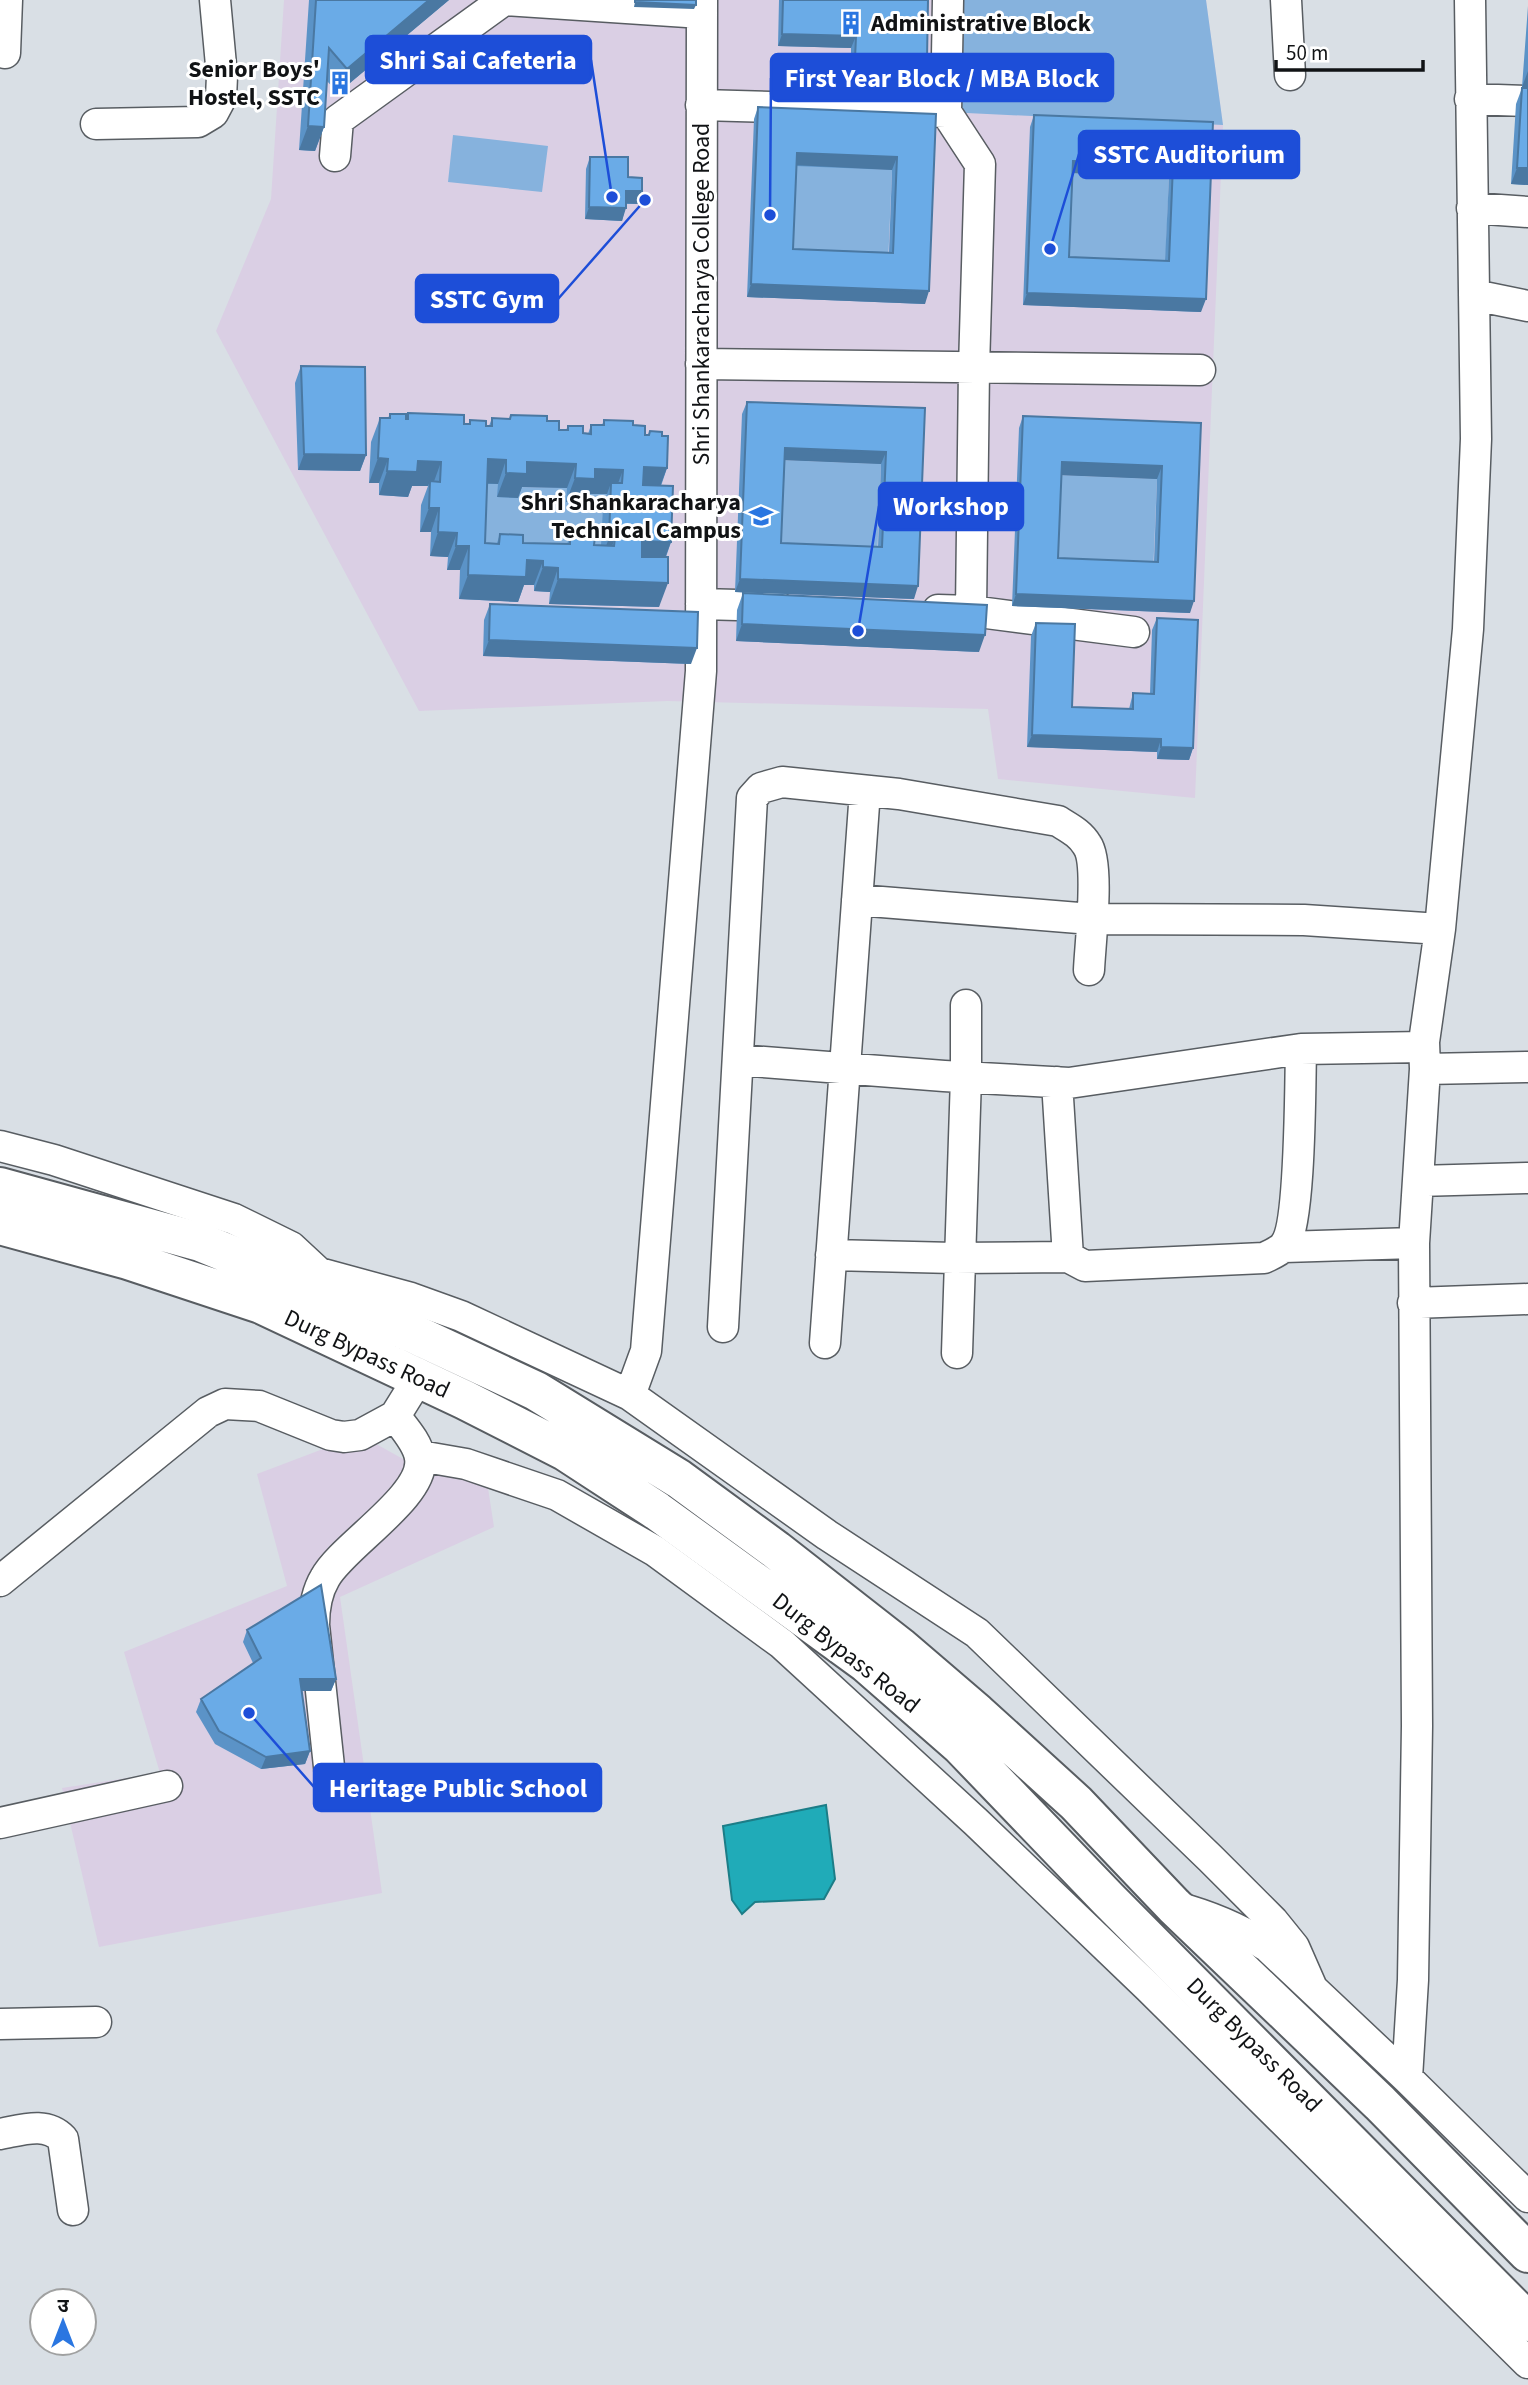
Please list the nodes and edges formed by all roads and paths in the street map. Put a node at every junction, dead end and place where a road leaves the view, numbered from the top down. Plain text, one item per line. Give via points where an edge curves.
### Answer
1 (7, 0) edge
2 (215, 0) edge
3 (505, 0) edge
4 (948, 0) edge
5 (1286, 0) edge
6 (1471, 0) edge
7 (702, 7) edge
8 (5, 53) dead end
9 (1290, 75) dead end
10 (1470, 99) junction
11 (1528, 101) edge
12 (701, 105) junction
13 (946, 112) junction
14 (96, 124) dead end
15 (335, 156) dead end
16 (1472, 208) junction
17 (1528, 212) edge
18 (1474, 295) junction
19 (1528, 306) edge
20 (701, 364) junction
21 (974, 368) junction
22 (1200, 370) dead end
23 (701, 604) junction
24 (809, 607) edge
25 (917, 610) edge
26 (971, 611) junction
27 (1134, 632) dead end
28 (865, 791) junction
29 (857, 900) junction
30 (1091, 919) junction
31 (1440, 929) junction
32 (1089, 971) dead end
33 (966, 1004) dead end
34 (1301, 1049) junction
35 (1424, 1058) junction
36 (737, 1060) junction
37 (1528, 1067) edge
38 (844, 1068) junction
39 (966, 1077) junction
40 (1057, 1082) junction
41 (0, 1146) edge
42 (1528, 1178) edge
43 (1418, 1181) junction
44 (0, 1187) edge
45 (0, 1225) edge
46 (1413, 1243) junction
47 (1284, 1247) junction
48 (831, 1255) junction
49 (960, 1256) junction
50 (1068, 1257) junction
51 (326, 1285) junction
52 (1528, 1299) edge
53 (1413, 1303) junction
54 (723, 1327) dead end
55 (825, 1343) dead end
56 (957, 1353) dead end
57 (418, 1379) junction
58 (630, 1395) junction
59 (395, 1416) junction
60 (420, 1456) junction
61 (0, 1580) edge
62 (330, 1776) dead end
63 (167, 1786) dead end
64 (0, 1823) edge
65 (1174, 1906) junction
66 (1311, 1988) junction
67 (96, 2022) dead end
68 (0, 2024) edge
69 (1407, 2078) junction
70 (0, 2134) edge
71 (1528, 2197) edge
72 (73, 2210) dead end
73 (1528, 2253) edge
74 (1528, 2322) edge
75 (1528, 2362) edge

1 - 8 street
2 - 14 street via 222,87 213,113 198,122
3 - 7 street
3 - 15 street via 338,120
4 - 13 street
5 - 9 street
6 - 10 street
7 - 12 street, Shri Shankaracharya College Road
10 - 11 street
10 - 16 street
12 - 13 street
12 - 20 street, Shri Shankaracharya College Road
13 - 21 street via 980,164
16 - 17 street
16 - 18 street
18 - 19 street
18 - 31 street via 1476,439 1468,629
20 - 21 street
20 - 23 street, Shri Shankaracharya College Road
21 - 22 street
21 - 26 street
23 - 24 street
23 - 58 street, Shri Shankaracharya College Road via 701,671 646,1351
25 - 26 street
26 - 27 street
28 - 29 street
28 - 30 street via 1058,821 1076,831 1090,847 1094,875
28 - 36 street via 782,782 761,788 752,798
29 - 30 street
29 - 38 street
30 - 31 street via 1304,920
30 - 32 street
31 - 35 street
33 - 39 street
34 - 35 street
34 - 40 street
34 - 47 street via 1295,1194
35 - 37 street
35 - 43 street
36 - 38 street
36 - 54 street
38 - 39 street
38 - 48 street
39 - 40 street
39 - 49 street
40 - 50 street
41 - 51 street via 234,1219 291,1247
42 - 43 street
43 - 46 street
44 - 51 highway, Durg Bypass Road via 200,1242
45 - 57 highway, Durg Bypass Road via 128,1260 261,1304
46 - 47 street
46 - 53 street
47 - 50 street via 1264,1258 1085,1266
48 - 49 street
48 - 55 street
49 - 50 street
49 - 56 street
51 - 58 street via 411,1298 461,1316
51 - 65 highway, Durg Bypass Road via 536,1391 679,1479 900,1647 978,1713 1076,1803
52 - 53 street
53 - 69 street via 1417,1726
57 - 59 street
57 - 74 highway, Durg Bypass Road via 565,1451 657,1511 866,1664 961,1746
58 - 66 street via 827,1535 977,1633 1273,1921 1294,1947
59 - 60 street
59 - 61 street via 360,1435 344,1437 259,1406 225,1404 208,1412
60 - 62 street via 421,1469 415,1481 326,1576 314,1605
60 - 75 street via 466,1464 557,1495 655,1551 782,1644 1111,1951
63 - 64 street
65 - 66 street via 1244,1931
65 - 73 highway, Durg Bypass Road via 1380,2103
66 - 69 street
67 - 68 street
69 - 71 street
70 - 72 street via 34,2128 56,2132 63,2139

